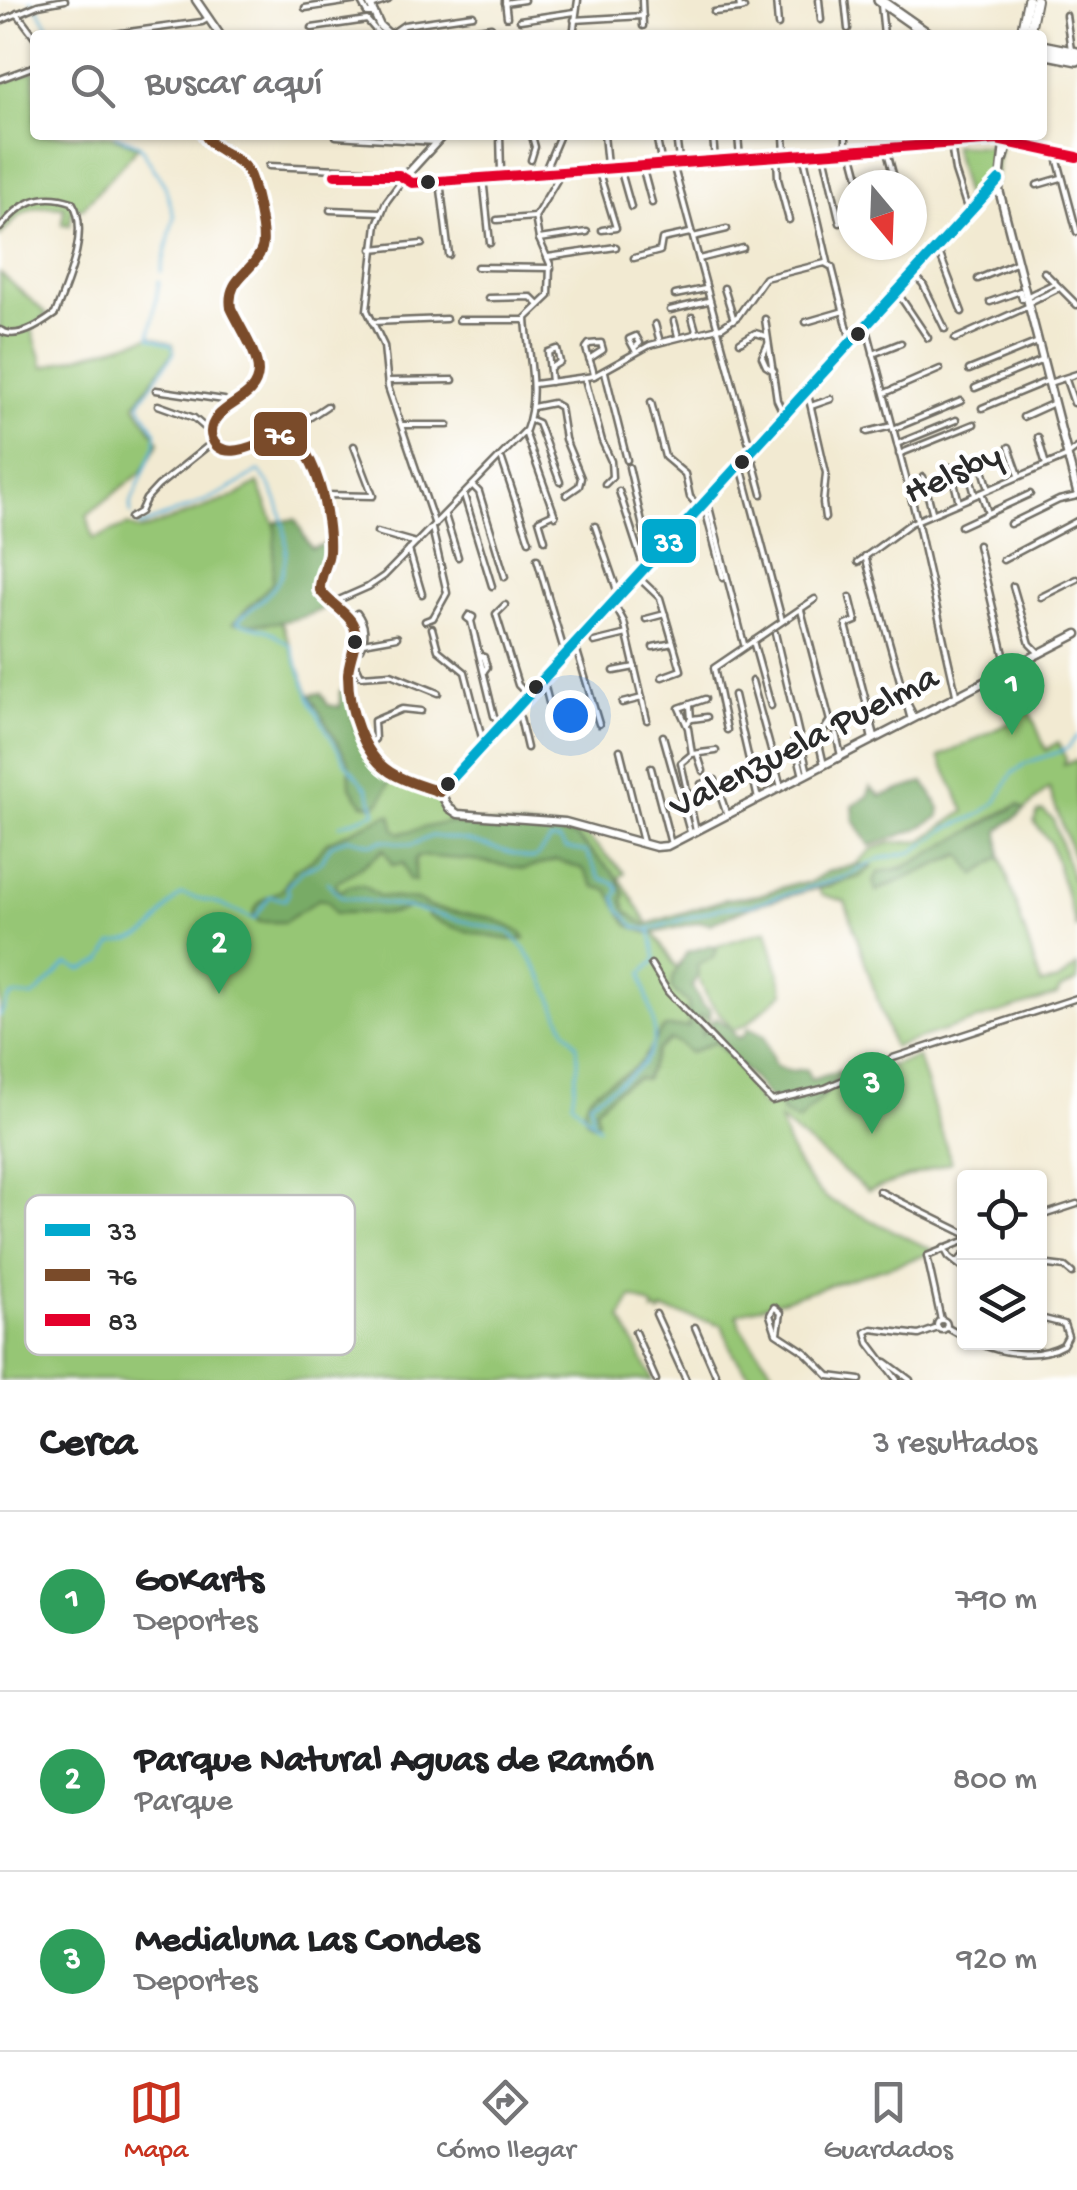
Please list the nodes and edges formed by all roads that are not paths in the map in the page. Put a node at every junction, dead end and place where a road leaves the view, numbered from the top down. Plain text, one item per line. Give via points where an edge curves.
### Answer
1 (65, 0) edge
2 (196, 0) edge
3 (359, 0) edge
4 (388, 0) edge
5 (524, 0) edge
6 (578, 0) edge
7 (642, 0) edge
8 (738, 0) edge
9 (776, 0) edge
10 (819, 0) edge
11 (845, 0) edge
12 (1028, 0) edge
13 (1036, 0) edge
14 (505, 1) edge
15 (880, 1) edge
16 (372, 6) edge
17 (305, 8) dead end
18 (575, 12) junction
19 (714, 12) dead end
20 (17, 13) junction
21 (473, 15) dead end
22 (1066, 15) dead end
23 (643, 16) junction
24 (507, 17) dead end
25 (209, 18) junction
26 (520, 20) dead end
27 (574, 20) junction
28 (822, 20) dead end
29 (0, 22) edge
30 (778, 24) dead end
31 (643, 26) dead end
32 (491, 27) dead end
33 (312, 28) dead end
34 (848, 29) dead end
35 (30, 30) edge
36 (138, 30) edge
37 (217, 30) edge
38 (376, 30) edge
39 (387, 30) edge
40 (397, 30) edge
41 (471, 30) edge
42 (573, 30) edge
43 (883, 30) edge
44 (915, 30) edge
45 (1022, 30) edge
46 (1030, 30) edge
47 (1047, 51) edge
48 (1075, 55) edge
49 (30, 68) edge
50 (0, 79) edge
51 (208, 140) edge
52 (438, 140) edge
53 (500, 140) edge
54 (532, 140) edge
55 (558, 140) edge
56 (604, 140) edge
57 (657, 140) edge
58 (676, 140) edge
59 (714, 140) edge
60 (738, 140) edge
61 (783, 140) edge
62 (847, 140) edge
63 (964, 140) edge
64 (1008, 140) edge
65 (1015, 140) edge
66 (1033, 140) edge
67 (951, 144) junction
68 (886, 148) junction
69 (1041, 148) junction
70 (849, 151) junction
71 (1060, 152) junction
72 (534, 153) junction
73 (824, 153) junction
74 (803, 154) junction
75 (781, 156) junction
76 (1077, 157) edge
77 (550, 159) junction
78 (740, 159) junction
79 (532, 160) dead end
80 (715, 161) junction
81 (676, 164) junction
82 (662, 165) junction
83 (269, 166) dead end
84 (642, 166) junction
85 (620, 168) junction
86 (603, 169) junction
87 (856, 170) edge
88 (892, 170) edge
89 (558, 172) junction
90 (546, 173) junction
91 (336, 174) dead end
92 (406, 176) junction
93 (501, 176) junction
94 (483, 178) junction
95 (1062, 178) junction
96 (999, 180) junction
97 (440, 181) junction
98 (1037, 185) dead end
99 (652, 204) dead end
100 (632, 207) dead end
101 (837, 209) edge
102 (330, 210) dead end
103 (381, 212) junction
104 (968, 213) junction
105 (535, 216) junction
106 (497, 220) dead end
107 (789, 220) dead end
108 (0, 228) edge
109 (727, 229) dead end
110 (602, 230) dead end
111 (587, 232) dead end
112 (1077, 232) edge
113 (691, 235) junction
114 (539, 239) junction
115 (490, 243) dead end
116 (422, 244) dead end
117 (616, 247) dead end
118 (937, 247) junction
119 (743, 248) dead end
120 (372, 249) junction
121 (448, 255) dead end
122 (548, 257) junction
123 (634, 258) dead end
124 (697, 260) junction
125 (1018, 262) junction
126 (829, 263) junction
127 (477, 267) dead end
128 (551, 268) junction
129 (1044, 272) dead end
130 (913, 273) junction
131 (978, 279) dead end
132 (1058, 285) junction
133 (724, 288) dead end
134 (704, 289) junction
135 (1077, 290) edge
136 (896, 292) junction
137 (1066, 294) junction
138 (675, 296) dead end
139 (1026, 297) junction
140 (488, 298) dead end
141 (708, 301) junction
142 (990, 302) dead end
143 (539, 305) junction
144 (1077, 305) edge
145 (670, 310) dead end
146 (844, 311) junction
147 (962, 312) dead end
148 (692, 316) dead end
149 (446, 319) dead end
150 (764, 319) dead end
151 (459, 320) dead end
152 (526, 320) junction
153 (734, 320) junction
154 (372, 322) junction
155 (674, 322) dead end
156 (806, 322) dead end
157 (656, 324) dead end
158 (866, 325) junction
159 (715, 329) junction
160 (945, 329) dead end
161 (0, 330) edge
162 (763, 332) junction
163 (696, 333) junction
164 (678, 337) junction
165 (928, 338) dead end
166 (955, 340) dead end
167 (852, 341) junction
168 (660, 342) junction
169 (740, 342) dead end
170 (1038, 342) junction
171 (901, 343) dead end
172 (768, 344) junction
173 (873, 354) junction
174 (589, 359) dead end
175 (1043, 360) junction
176 (550, 368) dead end
177 (940, 369) dead end
178 (969, 370) dead end
179 (774, 371) junction
180 (605, 372) junction
181 (1077, 374) edge
182 (594, 376) junction
183 (585, 379) junction
184 (1066, 379) junction
185 (453, 380) dead end
186 (387, 382) junction
187 (551, 382) junction
188 (1049, 382) junction
189 (534, 384) junction
190 (975, 388) dead end
191 (156, 390) dead end
192 (807, 390) junction
193 (884, 394) junction
194 (830, 400) dead end
195 (961, 401) dead end
196 (652, 402) dead end
197 (1054, 403) junction
198 (1074, 404) dead end
199 (158, 405) dead end
200 (327, 406) dead end
201 (810, 406) junction
202 (231, 407) junction
203 (532, 407) junction
204 (982, 408) dead end
205 (784, 415) junction
206 (1023, 418) dead end
207 (530, 420) junction
208 (956, 420) dead end
209 (974, 424) dead end
210 (402, 425) junction
211 (448, 425) dead end
212 (892, 427) junction
213 (525, 432) junction
214 (868, 432) dead end
215 (290, 435) junction
216 (212, 437) junction
217 (1038, 437) dead end
218 (897, 444) junction
219 (354, 446) dead end
220 (1009, 447) dead end
221 (1077, 448) edge
222 (749, 453) junction
223 (900, 454) junction
224 (1067, 454) junction
225 (501, 458) junction
226 (628, 460) dead end
227 (981, 462) dead end
228 (740, 463) junction
229 (966, 463) dead end
230 (1046, 465) junction
231 (629, 467) dead end
232 (950, 468) dead end
233 (1020, 476) junction
234 (924, 477) dead end
235 (560, 482) dead end
236 (605, 484) dead end
237 (473, 486) junction
238 (989, 489) junction
239 (619, 491) dead end
240 (324, 494) junction
241 (762, 494) dead end
242 (977, 494) junction
243 (1030, 494) dead end
244 (1077, 494) edge
245 (464, 495) junction
246 (566, 495) dead end
247 (959, 502) junction
248 (703, 503) junction
249 (933, 514) junction
250 (988, 514) junction
251 (444, 515) junction
252 (130, 518) dead end
253 (826, 518) dead end
254 (917, 520) junction
255 (1077, 521) edge
256 (1010, 524) dead end
257 (433, 526) junction
258 (596, 526) dead end
259 (962, 526) dead end
260 (377, 532) dead end
261 (545, 540) dead end
262 (529, 541) dead end
263 (416, 543) junction
264 (978, 545) dead end
265 (409, 550) junction
266 (658, 552) junction
267 (865, 556) junction
268 (458, 557) dead end
269 (537, 559) dead end
270 (1002, 560) dead end
271 (858, 562) dead end
272 (644, 568) junction
273 (637, 576) junction
274 (505, 577) dead end
275 (723, 578) dead end
276 (1077, 579) edge
277 (492, 586) dead end
278 (1013, 586) dead end
279 (422, 594) dead end
280 (850, 596) dead end
281 (1041, 596) dead end
282 (616, 599) junction
283 (816, 599) dead end
284 (331, 604) junction
285 (504, 605) dead end
286 (800, 609) junction
287 (357, 613) dead end
288 (665, 614) junction
289 (646, 618) dead end
290 (782, 620) junction
291 (425, 621) dead end
292 (471, 621) dead end
293 (432, 628) dead end
294 (514, 632) dead end
295 (775, 633) dead end
296 (627, 634) junction
297 (1077, 634) edge
298 (397, 637) dead end
299 (504, 640) junction
300 (753, 641) junction
301 (594, 642) dead end
302 (363, 643) junction
303 (673, 643) junction
304 (575, 644) junction
305 (745, 646) junction
306 (653, 647) dead end
307 (352, 648) junction
308 (566, 654) junction
309 (1040, 654) junction
310 (522, 662) dead end
311 (348, 664) junction
312 (635, 666) junction
313 (689, 667) dead end
314 (513, 668) junction
315 (680, 670) junction
316 (1008, 670) junction
317 (614, 672) dead end
318 (662, 677) dead end
319 (752, 680) dead end
320 (540, 682) junction
321 (438, 693) dead end
322 (530, 693) junction
323 (734, 695) dead end
324 (957, 696) junction
325 (642, 698) junction
326 (705, 699) dead end
327 (622, 703) dead end
328 (689, 704) junction
329 (771, 706) dead end
330 (514, 710) junction
331 (421, 712) dead end
332 (707, 717) dead end
333 (913, 719) junction
334 (646, 720) dead end
335 (689, 722) junction
336 (502, 724) junction
337 (599, 724) dead end
338 (727, 730) dead end
339 (557, 734) dead end
340 (836, 734) dead end
341 (663, 736) dead end
342 (874, 739) junction
343 (794, 740) dead end
344 (484, 744) junction
345 (368, 745) junction
346 (527, 748) dead end
347 (620, 750) dead end
348 (716, 751) dead end
349 (695, 754) junction
350 (841, 756) junction
351 (824, 765) junction
352 (650, 768) dead end
353 (702, 771) dead end
354 (805, 775) junction
355 (702, 784) dead end
356 (781, 788) junction
357 (440, 792) junction
358 (758, 799) junction
359 (727, 815) junction
360 (693, 833) junction
361 (642, 842) junction
362 (671, 844) junction
363 (651, 964) dead end
364 (1077, 998) edge
365 (879, 1190) dead end
366 (1077, 1204) edge
367 (1047, 1214) edge
368 (957, 1229) edge
369 (957, 1244) edge
370 (944, 1248) junction
371 (957, 1263) edge
372 (1047, 1265) edge
373 (1072, 1273) dead end
374 (656, 1314) dead end
375 (941, 1320) junction
376 (1047, 1320) edge
377 (695, 1326) dead end
378 (938, 1328) junction
379 (946, 1328) junction
380 (636, 1332) dead end
381 (778, 1333) dead end
382 (957, 1333) edge
383 (999, 1350) edge
384 (881, 1358) junction
385 (656, 1380) edge
386 (686, 1380) edge
387 (718, 1380) edge
388 (860, 1380) edge
389 (897, 1380) edge
390 (910, 1380) edge

1 - 20 street
2 - 25 street
3 - 16 street via 367,13
3 - 17 street
4 - 16 street
5 - 14 street
6 - 18 street
7 - 23 street
8 - 19 street via 742,9
9 - 30 street
10 - 28 street
11 - 34 street
12 - 45 main road
13 - 46 main road
14 - 24 street
15 - 43 street
15 - 44 main road
16 - 39 street
18 - 26 street
18 - 27 street
20 - 29 street
20 - 35 street
21 - 40 street
22 - 48 street
23 - 27 street
23 - 31 street
25 - 36 street
25 - 37 street
27 - 42 street
32 - 41 street
33 - 38 street via 367,20
47 - 48 main road
49 - 50 street
51 - 202 street via 246,170 263,236 261,252 230,294 258,372 250,392
52 - 92 street
53 - 93 street
54 - 72 street
55 - 77 street
56 - 86 street
57 - 82 street
58 - 81 street
59 - 80 street
60 - 78 street
61 - 75 street
62 - 70 street
63 - 67 street
64 - 96 street
65 - 69 street
66 - 69 street
67 - 68 street
67 - 104 street
68 - 70 street
68 - 88 street
69 - 71 street
70 - 73 street
70 - 87 street
71 - 76 street
71 - 95 street
72 - 77 street
72 - 79 street
73 - 74 street
73 - 101 street
74 - 75 street
74 - 126 street
75 - 78 street
75 - 107 street via 778,179
77 - 90 street
78 - 80 street
80 - 81 street
81 - 82 street
81 - 113 street
82 - 84 street
83 - 92 street
84 - 85 street
84 - 99 street
85 - 86 street
85 - 100 street
86 - 89 street
86 - 110 street via 616,228
89 - 90 street
89 - 105 street
90 - 93 street
91 - 92 street
92 - 97 street via 408,183
92 - 103 street
93 - 94 street
94 - 97 street
94 - 115 street
95 - 98 street
95 - 112 street
96 - 104 street
96 - 125 street
97 - 121 street
102 - 103 street
103 - 120 street
104 - 118 street
105 - 106 street
105 - 114 street
108 - 161 street via 20,205 40,198 72,202 77,212 76,259 54,314 15,335
109 - 113 street
111 - 114 street
113 - 123 street via 662,239 660,251
113 - 124 street
114 - 122 street
116 - 120 street
117 - 122 street
118 - 130 street
118 - 147 street
119 - 124 street
120 - 154 street
122 - 128 street
124 - 134 street
125 - 131 street
125 - 139 street
126 - 146 street
126 - 153 street via 765,278
127 - 128 street
128 - 143 street via 550,294
129 - 132 street
130 - 136 street
130 - 160 street
132 - 137 street
132 - 139 street
133 - 153 street
134 - 138 street
134 - 141 street
135 - 137 street
136 - 158 street
136 - 165 street
137 - 144 street
139 - 142 street
139 - 166 street
139 - 170 street
140 - 143 street via 531,297
141 - 145 street
141 - 159 street
143 - 152 street
146 - 156 street
146 - 167 street
148 - 163 street
149 - 154 street
150 - 162 street
151 - 152 street
152 - 189 street
153 - 159 street
154 - 186 street via 384,346
155 - 164 street
157 - 168 street
158 - 167 street
158 - 173 street
159 - 163 street
159 - 222 street
162 - 169 street
162 - 172 street
163 - 164 street
164 - 168 street
167 - 192 street
168 - 180 street
170 - 175 street
170 - 178 street
171 - 173 street
172 - 179 street
172 - 179 street via 762,357
173 - 193 street
174 - 182 street
175 - 188 street
175 - 190 street
176 - 187 street
177 - 193 street
179 - 205 street
180 - 182 street
180 - 226 street
181 - 184 street
182 - 183 street
183 - 187 street
183 - 236 street via 611,461 612,477
184 - 188 street
184 - 198 street
185 - 186 street
186 - 210 street
187 - 189 street
188 - 197 street
188 - 204 street
189 - 203 street
191 - 202 street via 224,400
192 - 201 street
192 - 205 street
193 - 212 street
194 - 201 street
195 - 212 street
196 - 248 street via 665,457 685,474 690,497
197 - 206 street
197 - 224 street
199 - 216 street via 194,418
200 - 215 street
201 - 253 street via 826,472
202 - 216 street via 218,416
203 - 207 street
203 - 246 street via 560,407 564,439 582,478
205 - 222 street
207 - 213 street
207 - 235 street via 538,423
208 - 218 street
209 - 223 street
210 - 211 street
210 - 257 street
212 - 214 street
212 - 218 street
213 - 225 street
213 - 261 street via 554,514 539,520
215 - 216 street via 229,450
215 - 240 street
216 - 252 street
217 - 230 street
218 - 223 street
219 - 240 street via 373,496
220 - 233 street
221 - 224 street, Helsby
222 - 228 street
222 - 241 street
223 - 254 street
224 - 230 street, Helsby
224 - 244 street
225 - 237 street
225 - 262 street
227 - 238 street
228 - 248 street
228 - 290 street
229 - 242 street
230 - 233 street, Helsby
231 - 266 street via 646,540
232 - 247 street
233 - 238 street, Helsby
234 - 249 street
237 - 245 street
237 - 274 street
238 - 242 street, Helsby
239 - 272 street
240 - 284 street via 329,554 319,583
242 - 247 street, Helsby
242 - 250 street
243 - 250 street
244 - 256 street
245 - 251 street
245 - 277 street
247 - 249 street, Helsby
248 - 266 street
248 - 275 street
248 - 305 street
249 - 254 street, Helsby
250 - 259 street
251 - 257 street
251 - 268 street
254 - 267 street, Helsby
254 - 324 street
255 - 270 street
257 - 263 street
257 - 291 street via 447,594
258 - 282 street
260 - 263 street
263 - 265 street
264 - 316 street
265 - 279 street
265 - 284 street via 374,584
266 - 272 street
267 - 271 street, Helsby
267 - 333 street
269 - 308 street
272 - 273 street
273 - 282 street
273 - 288 street via 660,598
276 - 281 street
278 - 309 street via 1030,644
280 - 342 street via 856,621 846,626
282 - 296 street
282 - 304 street
283 - 286 street
284 - 307 street via 354,626
285 - 299 street via 496,612
286 - 290 street
286 - 351 street via 830,724 818,739
287 - 302 street
288 - 289 street
288 - 303 street
290 - 300 street
292 - 336 street via 494,716
293 - 344 street via 438,650 465,672
294 - 299 street
295 - 354 street
296 - 301 street
296 - 312 street
297 - 309 street, Valenzuela Puelma
298 - 302 street
299 - 314 street
300 - 305 street
300 - 329 street
302 - 307 street
303 - 306 street
303 - 315 street
304 - 308 street
304 - 337 street
305 - 338 street via 712,670
307 - 311 street
308 - 320 street
309 - 316 street, Valenzuela Puelma
310 - 314 street
311 - 321 street via 362,676 392,674
311 - 345 street via 354,711
312 - 317 street
312 - 325 street
313 - 315 street
314 - 322 street
315 - 318 street
316 - 324 street, Valenzuela Puelma
319 - 356 street
320 - 322 street
320 - 339 street
322 - 330 street
323 - 358 street
324 - 333 street, Valenzuela Puelma
325 - 327 street
325 - 334 street
326 - 328 street
328 - 335 street
328 - 335 street via 678,708
330 - 336 street
330 - 346 street
331 - 345 street via 402,709 374,721 375,740
332 - 335 street
333 - 342 street, Valenzuela Puelma
335 - 349 street
336 - 344 street
340 - 350 street
341 - 360 street
342 - 350 street, Valenzuela Puelma
343 - 354 street
344 - 357 street
345 - 357 street, Valenzuela Puelma via 388,771
347 - 361 street
348 - 349 street
349 - 353 street
349 - 360 street via 680,764
350 - 351 street, Valenzuela Puelma
351 - 354 street, Valenzuela Puelma
352 - 362 street
354 - 356 street, Valenzuela Puelma
355 - 359 street via 715,780
356 - 358 street, Valenzuela Puelma
357 - 361 street, Valenzuela Puelma via 458,814 565,822
358 - 359 street, Valenzuela Puelma
359 - 360 street, Valenzuela Puelma
360 - 362 street, Valenzuela Puelma
361 - 362 street, Valenzuela Puelma
363 - 364 street via 668,992 768,1100 824,1088 893,1058
365 - 368 street
366 - 367 street
369 - 370 street
370 - 371 street
370 - 375 street via 927,1259
372 - 373 street
374 - 386 street
375 - 378 street
375 - 379 street
376 - 383 street via 1066,1326 1063,1345 1043,1352
377 - 387 street
378 - 379 street
378 - 384 street via 920,1336 869,1330 866,1339
379 - 382 street
380 - 385 street
381 - 388 street via 829,1376
384 - 389 street
384 - 390 street

